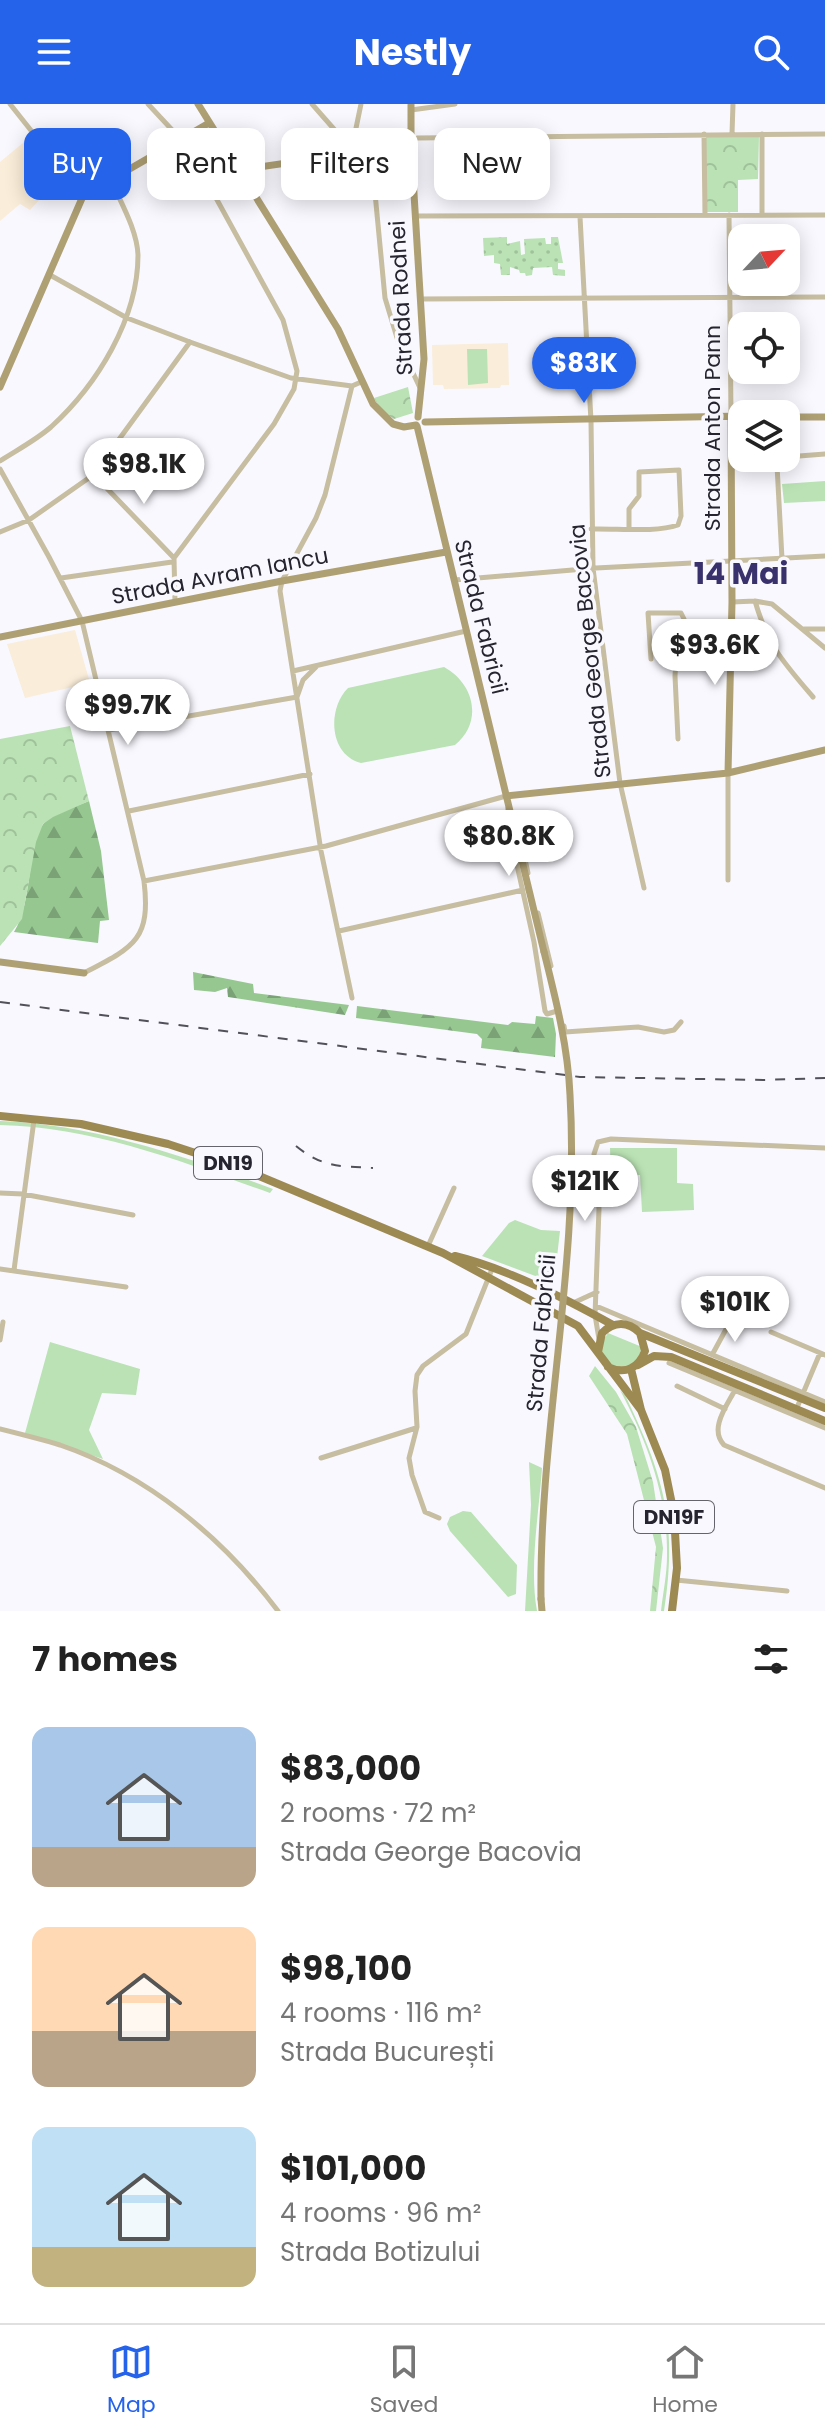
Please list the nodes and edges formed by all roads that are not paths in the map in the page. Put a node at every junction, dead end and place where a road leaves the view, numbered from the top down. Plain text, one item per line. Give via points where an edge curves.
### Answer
1 (10, 104) edge
2 (148, 104) edge
3 (198, 104) edge
4 (312, 104) edge
5 (361, 104) edge
6 (455, 104) edge
7 (733, 104) edge
8 (411, 107) edge
9 (209, 123) junction
10 (29, 128) edge
11 (169, 128) edge
12 (202, 128) edge
13 (212, 128) edge
14 (334, 128) edge
15 (356, 128) edge
16 (412, 128) edge
17 (704, 134) junction
18 (732, 134) junction
19 (762, 134) junction
20 (825, 134) edge
21 (418, 139) edge
22 (81, 200) edge
23 (119, 200) edge
24 (217, 200) edge
25 (257, 200) edge
26 (377, 200) edge
27 (415, 200) edge
28 (705, 215) junction
29 (729, 215) junction
30 (762, 215) junction
31 (825, 215) edge
32 (416, 216) junction
33 (580, 217) junction
34 (50, 275) junction
35 (825, 297) edge
36 (585, 298) junction
37 (729, 298) junction
38 (421, 299) junction
39 (127, 318) junction
40 (190, 342) junction
41 (296, 379) junction
42 (361, 382) junction
43 (352, 386) junction
44 (0, 387) edge
45 (422, 391) junction
46 (731, 400) edge
47 (728, 416) edge
48 (800, 417) edge
49 (825, 417) edge
50 (591, 421) junction
51 (419, 424) junction
52 (825, 454) edge
53 (800, 456) edge
54 (0, 461) edge
55 (0, 469) edge
56 (731, 472) edge
57 (777, 472) edge
58 (93, 475) junction
59 (29, 520) junction
60 (629, 528) junction
61 (591, 529) junction
62 (0, 532) edge
63 (446, 552) junction
64 (825, 556) edge
65 (782, 559) junction
66 (173, 560) junction
67 (730, 561) junction
68 (593, 568) junction
69 (61, 578) junction
70 (454, 580) junction
71 (282, 581) junction
72 (755, 601) junction
73 (175, 602) junction
74 (732, 602) junction
75 (82, 621) junction
76 (803, 629) junction
77 (825, 629) edge
78 (466, 631) junction
79 (0, 637) edge
80 (684, 648) junction
81 (731, 648) junction
82 (825, 648) edge
83 (651, 659) dead end
84 (316, 667) junction
85 (293, 671) junction
86 (297, 697) junction
87 (813, 697) dead end
88 (109, 730) junction
89 (678, 739) dead end
90 (824, 753) edge
91 (728, 773) junction
92 (310, 774) junction
93 (620, 783) junction
94 (506, 796) junction
95 (508, 808) junction
96 (129, 811) junction
97 (320, 846) junction
98 (728, 880) dead end
99 (144, 881) junction
100 (644, 888) dead end
101 (523, 890) junction
102 (339, 931) junction
103 (0, 962) edge
104 (84, 973) joint
105 (352, 998) dead end
106 (560, 1007) junction
107 (681, 1022) dead end
108 (0, 1116) edge
109 (34, 1118) junction
110 (825, 1148) edge
111 (454, 1188) dead end
112 (0, 1193) edge
113 (23, 1194) junction
114 (133, 1215) dead end
115 (428, 1247) junction
116 (0, 1269) edge
117 (14, 1270) junction
118 (490, 1273) junction
119 (126, 1287) dead end
120 (597, 1291) junction
121 (572, 1304) junction
122 (596, 1311) junction
123 (763, 1314) dead end
124 (3, 1322) dead end
125 (613, 1325) junction
126 (771, 1332) dead end
127 (640, 1333) junction
128 (599, 1339) junction
129 (0, 1340) edge
130 (598, 1353) junction
131 (823, 1354) edge
132 (712, 1357) junction
133 (669, 1363) dead end
134 (605, 1365) junction
135 (634, 1367) junction
136 (677, 1386) dead end
137 (735, 1390) junction
138 (802, 1395) junction
139 (825, 1402) edge
140 (825, 1408) edge
141 (725, 1409) junction
142 (641, 1410) junction
143 (795, 1412) junction
144 (825, 1421) edge
145 (417, 1427) junction
146 (825, 1428) edge
147 (0, 1429) edge
148 (321, 1458) dead end
149 (825, 1488) edge
150 (439, 1518) dead end
151 (676, 1580) junction
152 (787, 1591) dead end
153 (278, 1611) edge
154 (542, 1611) edge
155 (672, 1611) edge

1 - 10 street
2 - 11 street
3 - 9 main road
4 - 14 street
5 - 15 street
6 - 8 street
7 - 18 street
8 - 16 main road, Strada Rodnei
9 - 12 main road
9 - 13 main road
17 - 18 street
17 - 21 street
17 - 28 street
18 - 19 street
19 - 20 street
19 - 30 street
22 - 34 main road
23 - 39 street via 138,255
24 - 41 street via 283,320 296,358
25 - 42 main road via 338,329
26 - 45 street via 385,298
27 - 32 main road, Strada Rodnei
28 - 29 street
28 - 33 street
29 - 30 street
29 - 37 street, Strada Anton Pann
30 - 31 street
32 - 33 street
32 - 38 main road, Strada Rodnei
33 - 36 street, Strada George Bacovia
34 - 39 street
34 - 44 main road
35 - 37 street
36 - 37 street
36 - 38 street
36 - 50 street, Strada George Bacovia
37 - 46 street, Strada Anton Pann
38 - 45 main road, Strada Rodnei
39 - 40 street
39 - 54 street via 68,410
40 - 41 street
40 - 58 street
41 - 43 street
41 - 66 street via 274,424
42 - 43 street
42 - 51 main road via 382,415 397,425
43 - 71 street via 325,495
45 - 51 main road, Strada Rodnei
47 - 50 main road
48 - 49 main road
50 - 51 main road
50 - 61 street, Strada George Bacovia
51 - 63 main road, Strada Fabricii
52 - 53 street
55 - 59 street
56 - 67 main road, Strada Anton Pann
57 - 65 street
58 - 59 street
58 - 66 street
59 - 62 street
59 - 69 street
60 - 60 street via 678,525 679,470 639,472 639,496 629,509
60 - 61 street
61 - 68 street, Strada George Bacovia
63 - 70 main road, Strada Fabricii
63 - 71 main road, Strada Avram Iancu
64 - 65 street
65 - 67 street
66 - 69 street
66 - 73 street
67 - 68 street
67 - 74 main road, Strada Anton Pann
68 - 70 street
68 - 93 street, Strada George Bacovia
69 - 75 street
70 - 78 main road, Strada Fabricii
71 - 73 main road, Strada Avram Iancu
71 - 85 street
72 - 74 street
72 - 76 street via 778,607
72 - 87 street via 771,645
73 - 75 main road, Strada Avram Iancu
74 - 81 main road, Strada Anton Pann
75 - 79 main road, Strada Avram Iancu
75 - 88 street
76 - 77 street
76 - 82 street
78 - 84 street
78 - 94 main road, Strada Fabricii
80 - 81 street
80 - 83 street via 683,614 648,613
80 - 89 street via 676,659
81 - 91 main road, Strada Anton Pann
84 - 85 street
84 - 86 street via 303,680
85 - 86 street
86 - 88 street
86 - 92 street
88 - 96 street
90 - 91 main road
91 - 93 main road
91 - 98 street, Strada Anton Pann
92 - 96 street
92 - 97 street
93 - 94 main road
93 - 100 street, Strada George Bacovia
94 - 95 main road, Strada Fabricii
94 - 97 street
95 - 101 street, Strada Fabricii
95 - 106 street, Strada Fabricii via 516,818
95 - 154 main road, Strada Fabricii, bridge via 566,1049 572,1137
96 - 99 street
97 - 99 street
97 - 102 street
99 - 104 street via 142,932
101 - 102 street
101 - 106 street, Strada Fabricii via 545,1011 556,1013
102 - 105 street
103 - 104 main road
106 - 107 street via 565,1032 638,1027 664,1032
108 - 109 main road, DN19
109 - 113 street
109 - 115 main road, DN19 via 122,1133 204,1155
110 - 120 street via 598,1142
111 - 115 street
112 - 113 street
113 - 114 street
113 - 117 street
115 - 118 main road, DN19
116 - 117 street
117 - 119 street
118 - 121 main road, DN19
118 - 130 main road, DN19 via 515,1294 578,1326
118 - 145 street via 466,1334 428,1360 417,1375
120 - 121 street, Strada Fabricii
120 - 122 street
121 - 122 main road, DN19
122 - 125 main road, DN19
122 - 128 street
122 - 132 street
123 - 132 street via 737,1309
124 - 129 street
125 - 127 main road, DN19 via 628,1325
125 - 128 main road
126 - 131 street
127 - 132 main road, DN19
127 - 135 main road via 645,1351
128 - 130 main road
130 - 134 main road, DN19
131 - 138 street
132 - 138 main road, DN19
133 - 137 street
134 - 135 main road via 618,1371
134 - 142 main road, DN19F
135 - 142 main road, DN19F
135 - 143 main road via 654,1356 671,1357
136 - 141 street
137 - 141 street
137 - 143 street
138 - 139 street
138 - 140 main road, DN19
138 - 143 street
141 - 149 street via 717,1433 724,1445
142 - 151 main road, DN19F via 670,1487
143 - 144 main road
143 - 146 street
145 - 148 street
145 - 150 street via 409,1458 412,1475 425,1512
147 - 153 street via 61,1446 121,1472 198,1524
151 - 152 street
151 - 155 main road, DN19F

